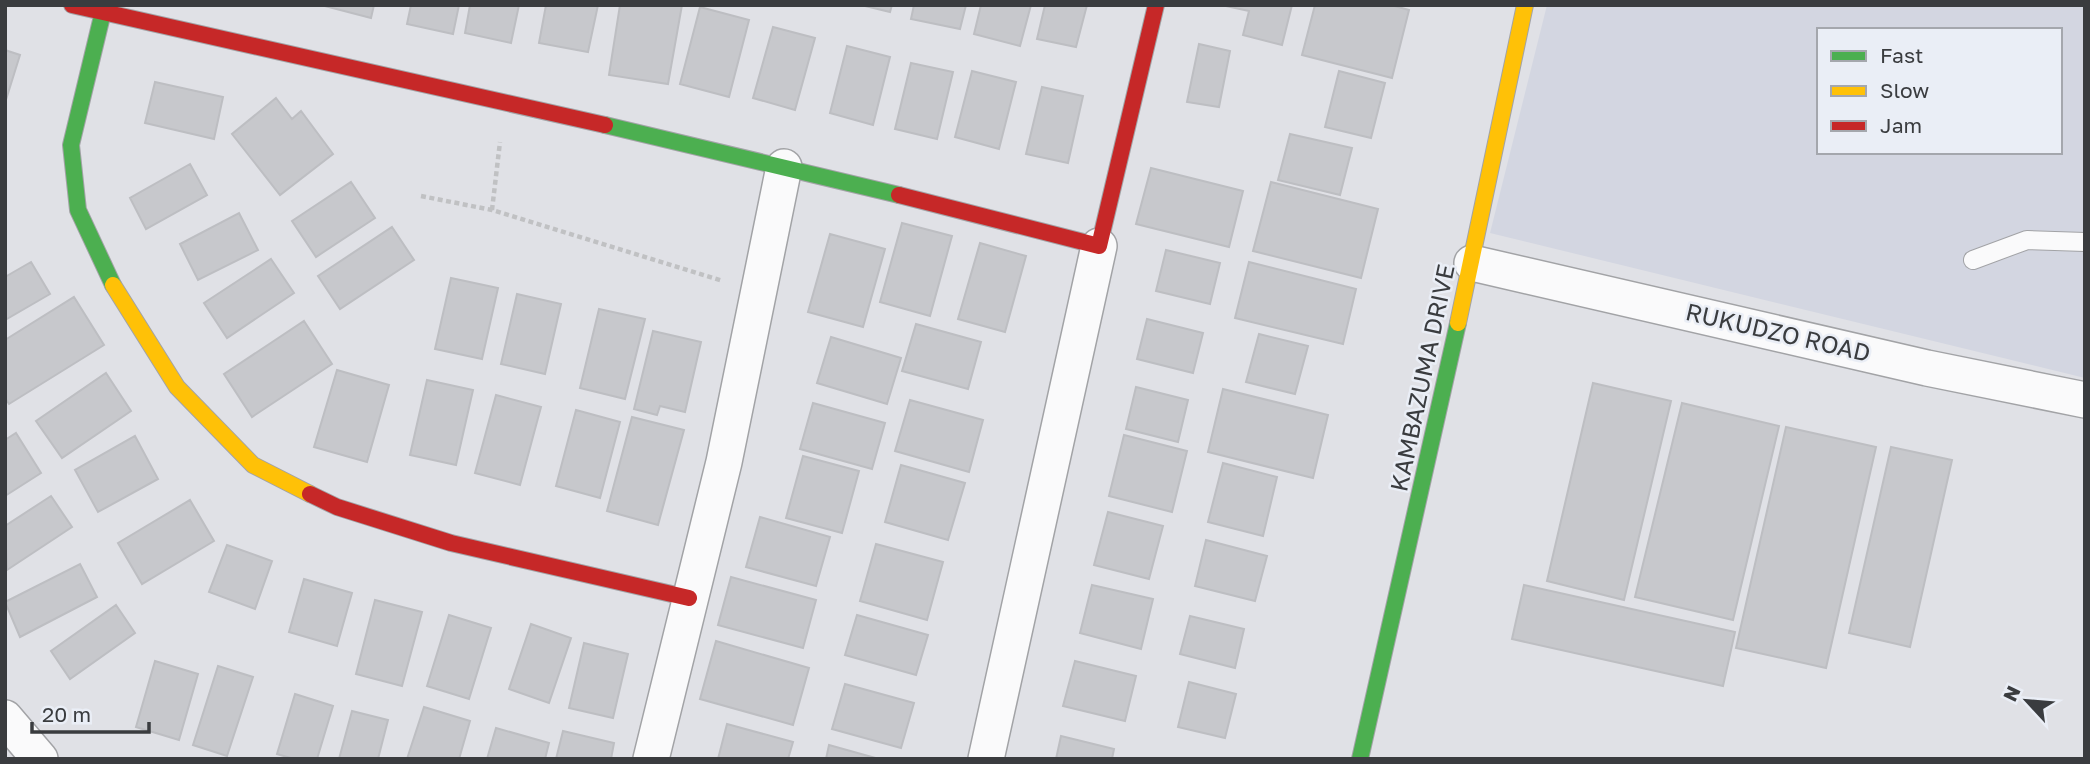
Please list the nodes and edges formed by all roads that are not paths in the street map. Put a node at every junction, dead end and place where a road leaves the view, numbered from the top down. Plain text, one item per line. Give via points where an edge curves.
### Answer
1 (72, 5) edge
2 (1156, 5) edge
3 (1525, 5) edge
4 (103, 12) junction
5 (784, 167) junction
6 (2085, 242) edge
7 (1100, 246) junction
8 (1973, 260) dead end
9 (1472, 263) junction
10 (2085, 400) edge
11 (689, 598) junction
12 (5, 718) edge
13 (40, 759) edge
14 (652, 759) edge
15 (986, 759) edge
16 (1360, 759) edge

1 - 4 street
2 - 7 street
3 - 9 street, KAMBAZUMA DRIVE
4 - 5 street
4 - 11 street via 71,145 78,210 108,277 177,387 253,465 337,507 451,543
5 - 7 street
5 - 11 street via 724,462
6 - 8 lane via 2027,240
7 - 15 street
9 - 10 street, RUKUDZO ROAD
9 - 16 street, KAMBAZUMA DRIVE
11 - 14 street
12 - 13 street

